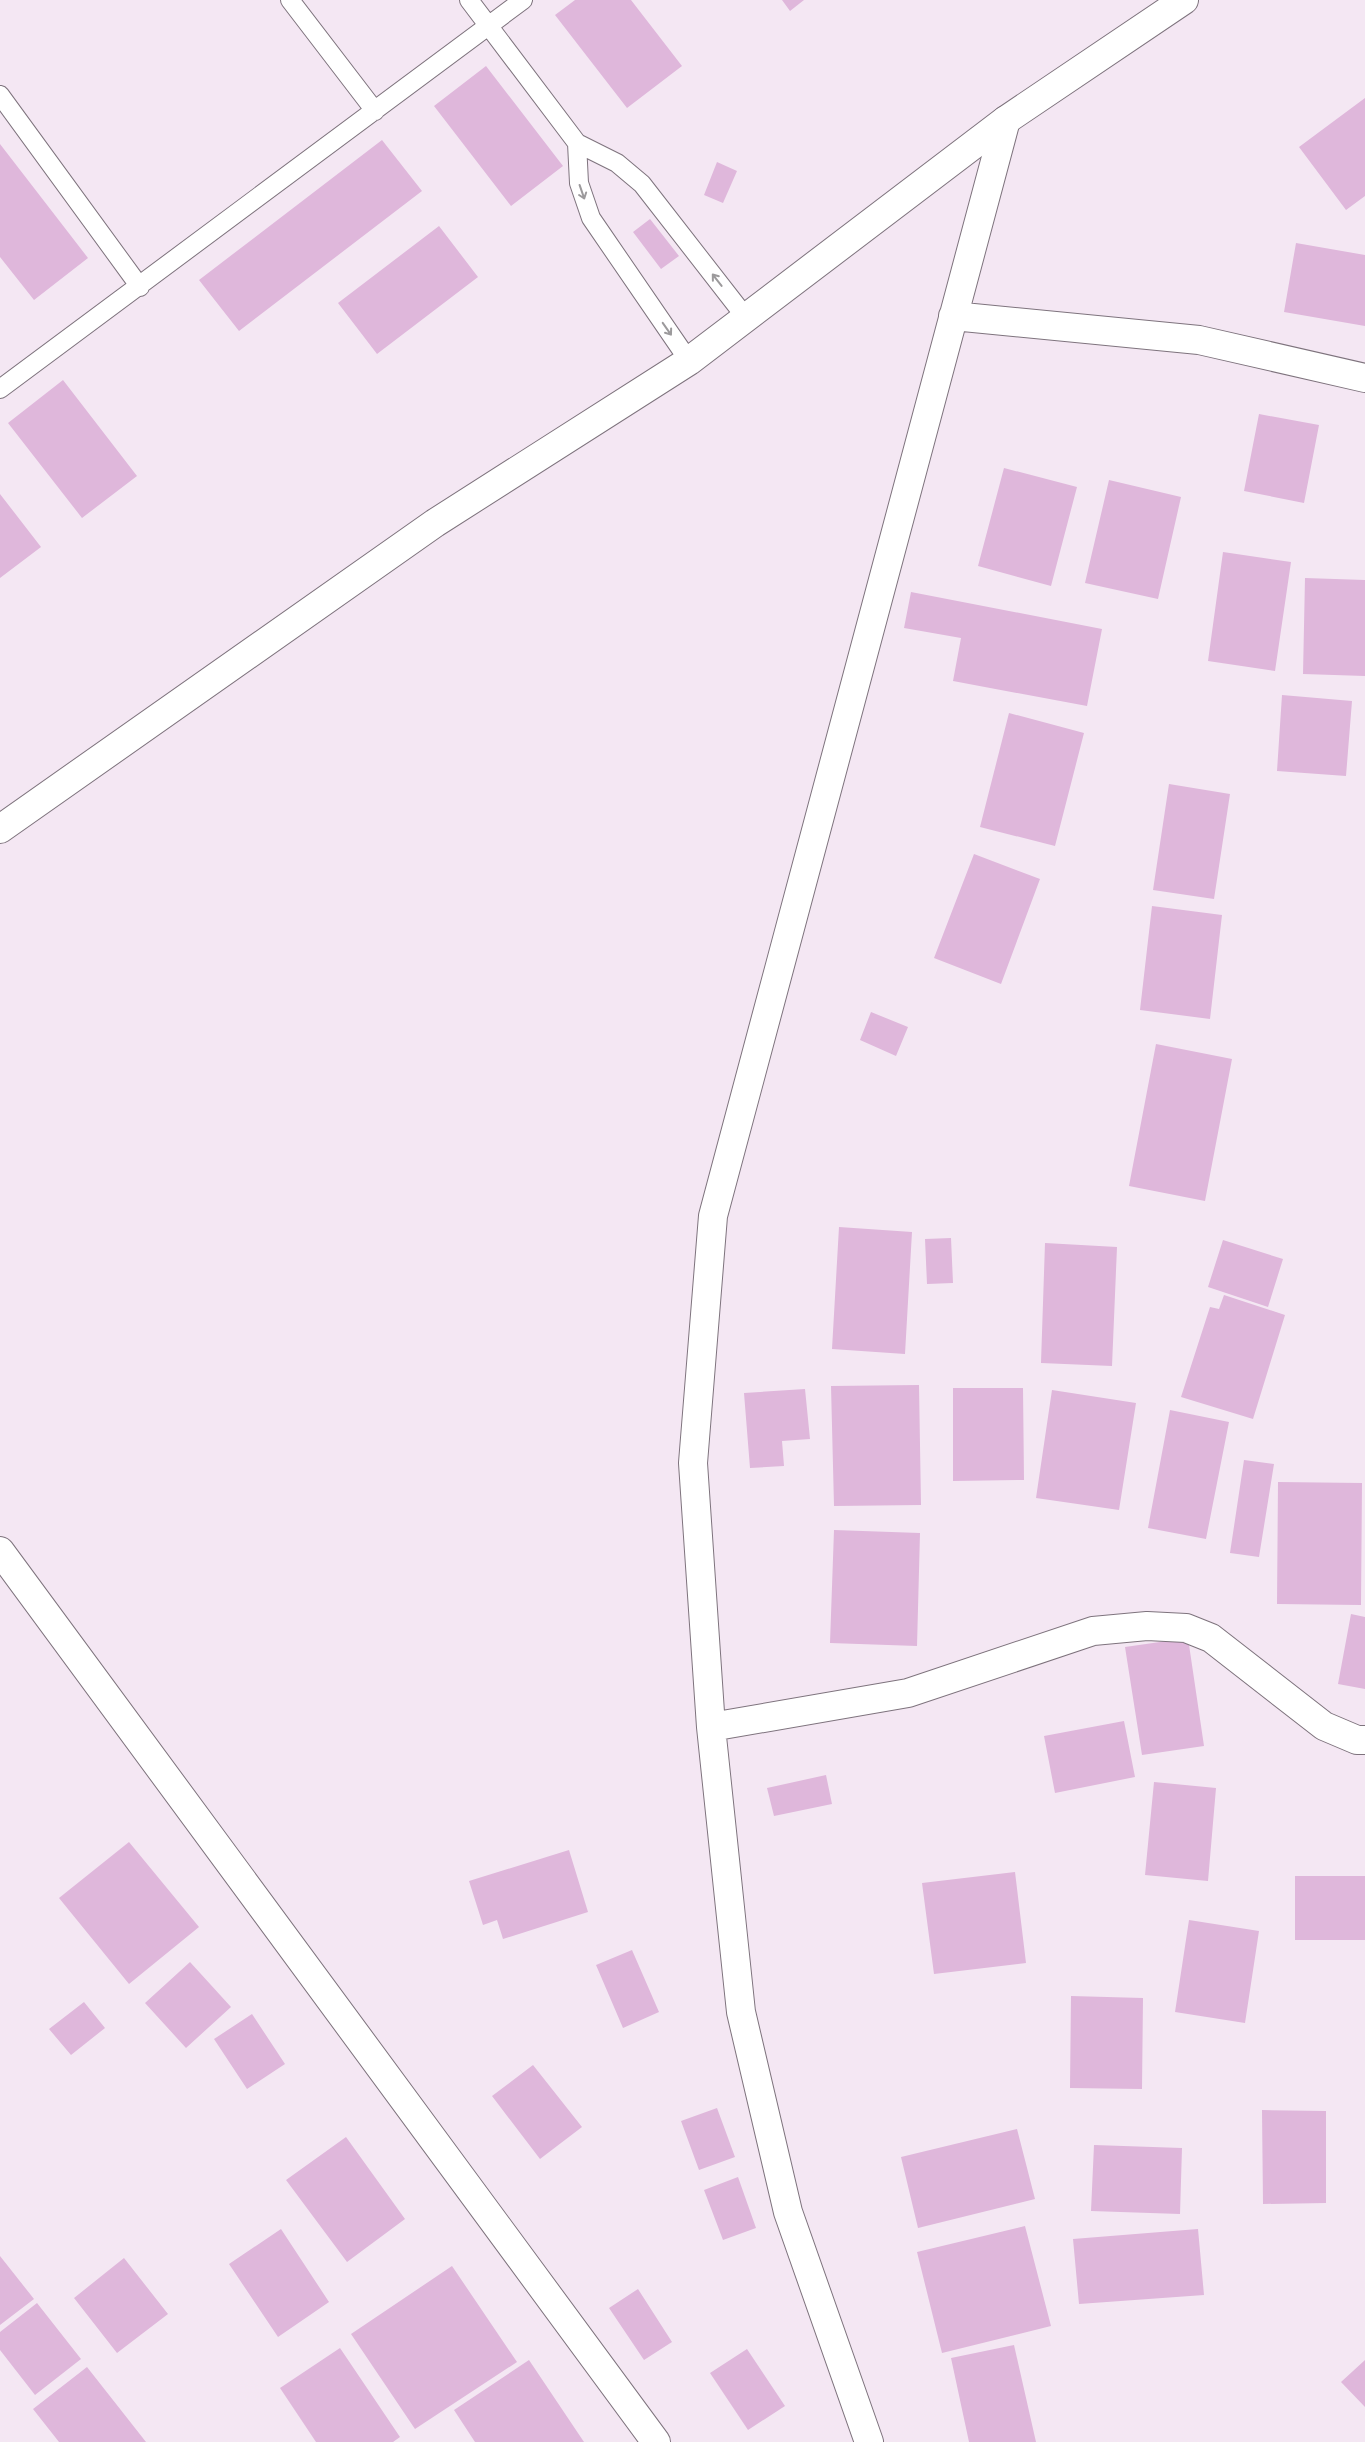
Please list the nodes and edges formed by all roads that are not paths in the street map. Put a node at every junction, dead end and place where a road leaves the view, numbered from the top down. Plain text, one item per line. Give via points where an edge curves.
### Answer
1 (290, 0) edge
2 (469, 0) edge
3 (523, 0) edge
4 (1184, 0) edge
5 (488, 26) junction
6 (0, 95) edge
7 (375, 111) junction
8 (1006, 120) junction
9 (577, 144) junction
10 (140, 287) junction
11 (953, 316) junction
12 (747, 319) junction
13 (689, 361) junction
14 (1365, 378) edge
15 (0, 389) edge
16 (0, 829) edge
17 (0, 1551) edge
18 (711, 1727) junction
19 (1365, 1740) edge
20 (656, 2442) edge
21 (869, 2442) edge

1 - 7 lane
2 - 5 lane
3 - 5 lane
4 - 8 street
5 - 7 lane
5 - 9 lane
6 - 10 lane
7 - 10 lane
8 - 11 street
8 - 12 street
12 -> 9 lane via 642,184 616,163
9 -> 13 lane via 579,183 591,218
10 - 15 lane
11 - 14 street via 1199,340
11 - 18 street via 713,1216 693,1463
12 - 13 street
13 - 16 street via 435,523
17 - 20 street
18 - 19 street via 908,1693 1093,1632 1147,1626 1186,1628 1211,1638 1324,1726 1356,1740
18 - 21 street via 741,2012 788,2212

